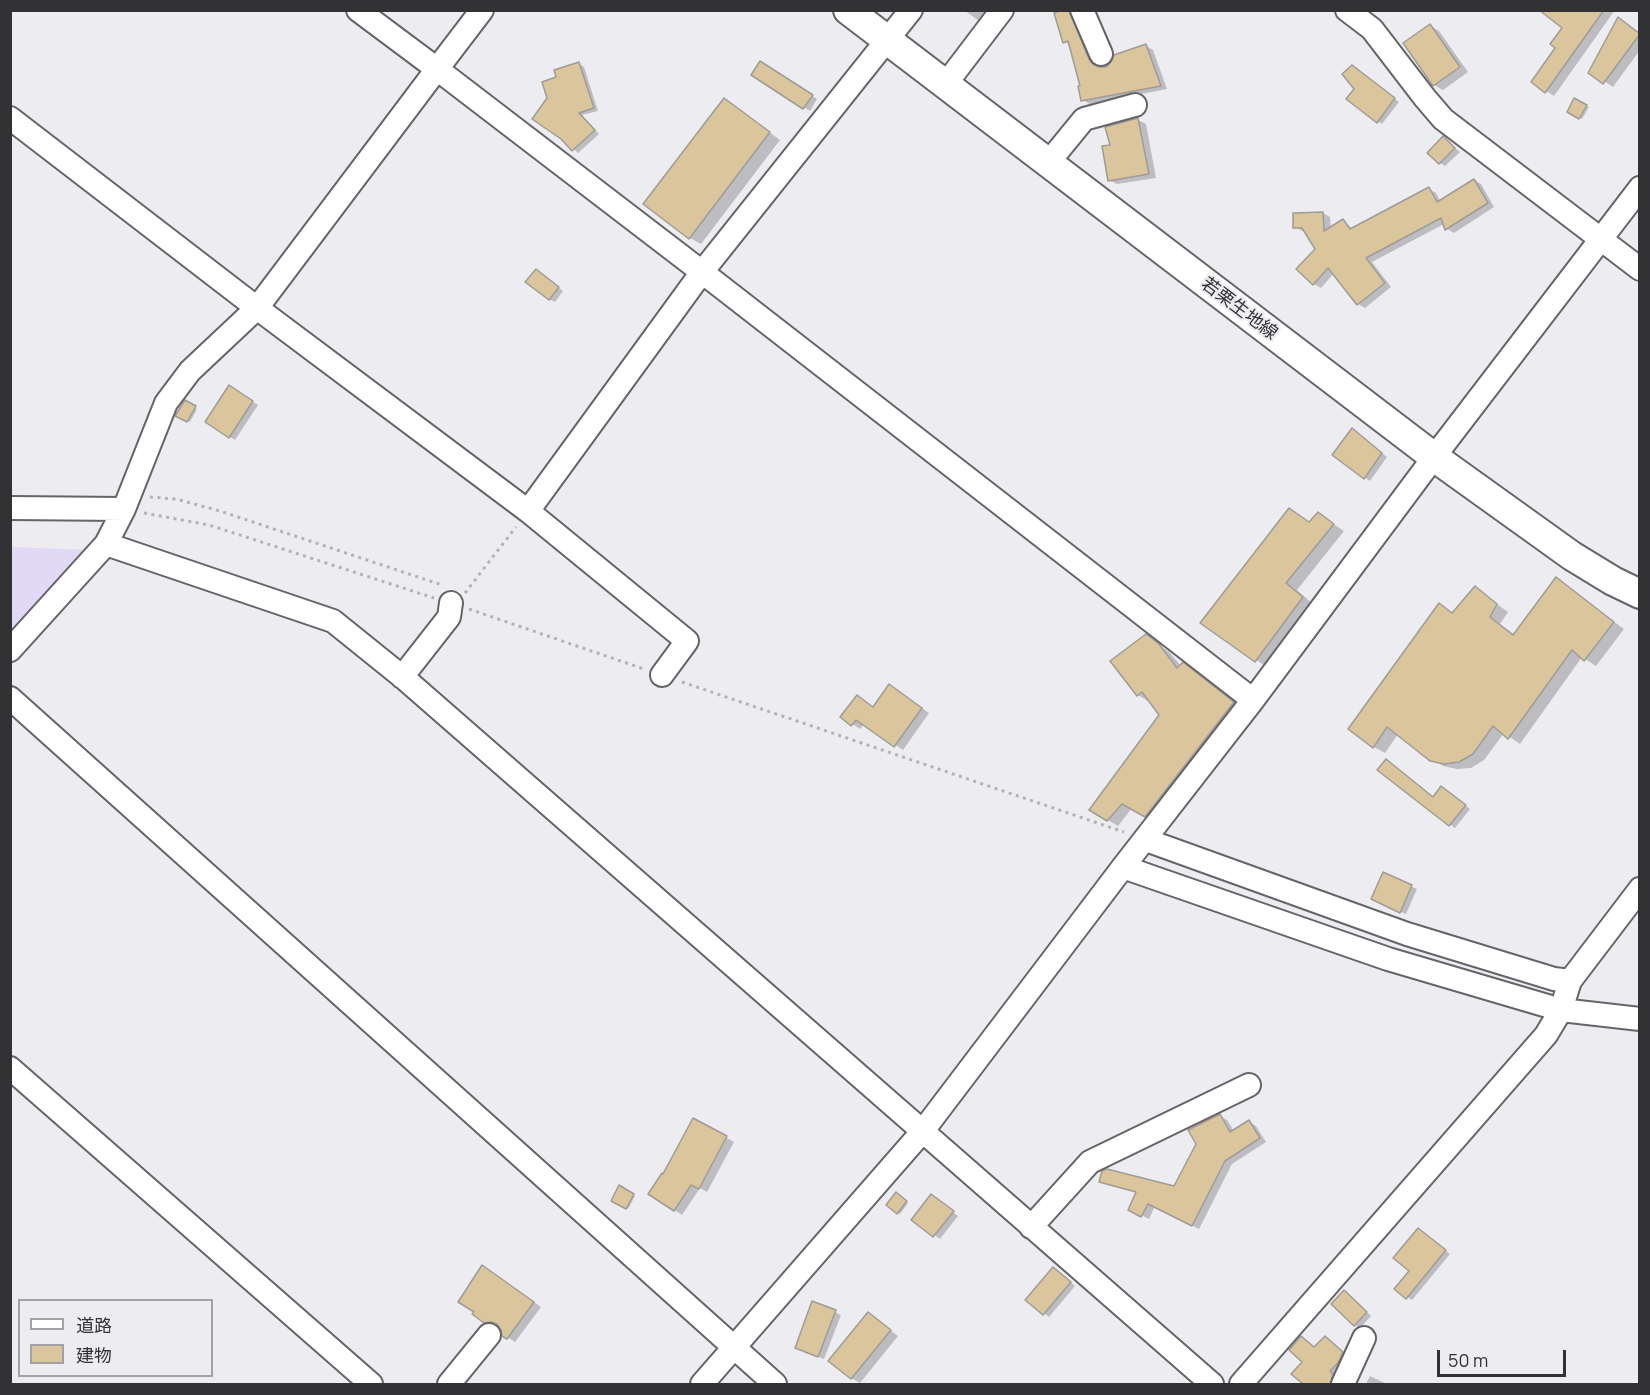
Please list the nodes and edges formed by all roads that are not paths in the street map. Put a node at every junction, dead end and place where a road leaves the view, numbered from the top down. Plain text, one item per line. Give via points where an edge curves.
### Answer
1 (358, 10) edge
2 (482, 10) edge
3 (848, 10) edge
4 (911, 10) edge
5 (1002, 10) edge
6 (1082, 10) edge
7 (1347, 10) edge
8 (887, 40) junction
9 (1101, 54) dead end
10 (437, 69) junction
11 (945, 85) junction
12 (1135, 105) dead end
13 (10, 118) edge
14 (1047, 163) junction
15 (1640, 188) edge
16 (1600, 239) junction
17 (1640, 269) edge
18 (702, 272) junction
19 (257, 308) junction
20 (1434, 457) junction
21 (127, 502) junction
22 (10, 508) edge
23 (528, 511) junction
24 (106, 543) junction
25 (453, 594) road end
26 (1640, 594) edge
27 (10, 650) edge
28 (662, 675) road end
29 (402, 677) junction
30 (10, 698) edge
31 (1253, 700) junction
32 (1146, 840) junction
33 (1123, 867) junction
34 (1640, 888) edge
35 (1570, 981) junction
36 (1561, 1010) junction
37 (1640, 1019) edge
38 (10, 1068) edge
39 (1249, 1085) dead end
40 (922, 1132) junction
41 (1031, 1227) junction
42 (489, 1335) dead end
43 (1364, 1338) dead end
44 (735, 1348) junction
45 (371, 1384) edge
46 (449, 1384) edge
47 (702, 1384) edge
48 (775, 1384) edge
49 (1212, 1384) edge
50 (1241, 1384) edge
51 (1343, 1384) edge

1 - 10 street
2 - 10 street
3 - 8 main road, 若栗生地線
4 - 8 street
5 - 11 street
6 - 9 street
7 - 16 street via 1372,29 1443,118
8 - 11 main road, 若栗生地線
8 - 18 street
10 - 18 street
10 - 19 street
11 - 14 main road, 若栗生地線
12 - 14 street via 1084,119
13 - 19 street
14 - 20 main road, 若栗生地線
15 - 16 street
16 - 17 street
16 - 20 street
18 - 23 street
18 - 31 street
19 - 21 street via 190,371 166,403
19 - 23 street
20 - 26 main road, 若栗生地線 via 1572,556
20 - 31 street
21 - 22 street
21 - 24 street
23 - 28 street via 687,641
24 - 27 street
24 - 29 street via 333,621
25 - 29 street via 449,617
29 - 40 street
30 - 44 street
31 - 32 street
32 - 33 street
32 - 35 street via 1407,934
33 - 36 street via 1388,959
33 - 40 street
34 - 35 street
35 - 36 street
36 - 37 street
36 - 50 street via 1546,1035
38 - 45 street
39 - 41 street via 1090,1162
40 - 41 street
40 - 44 street
41 - 49 street
42 - 46 street
43 - 51 street
44 - 47 street
44 - 48 street

